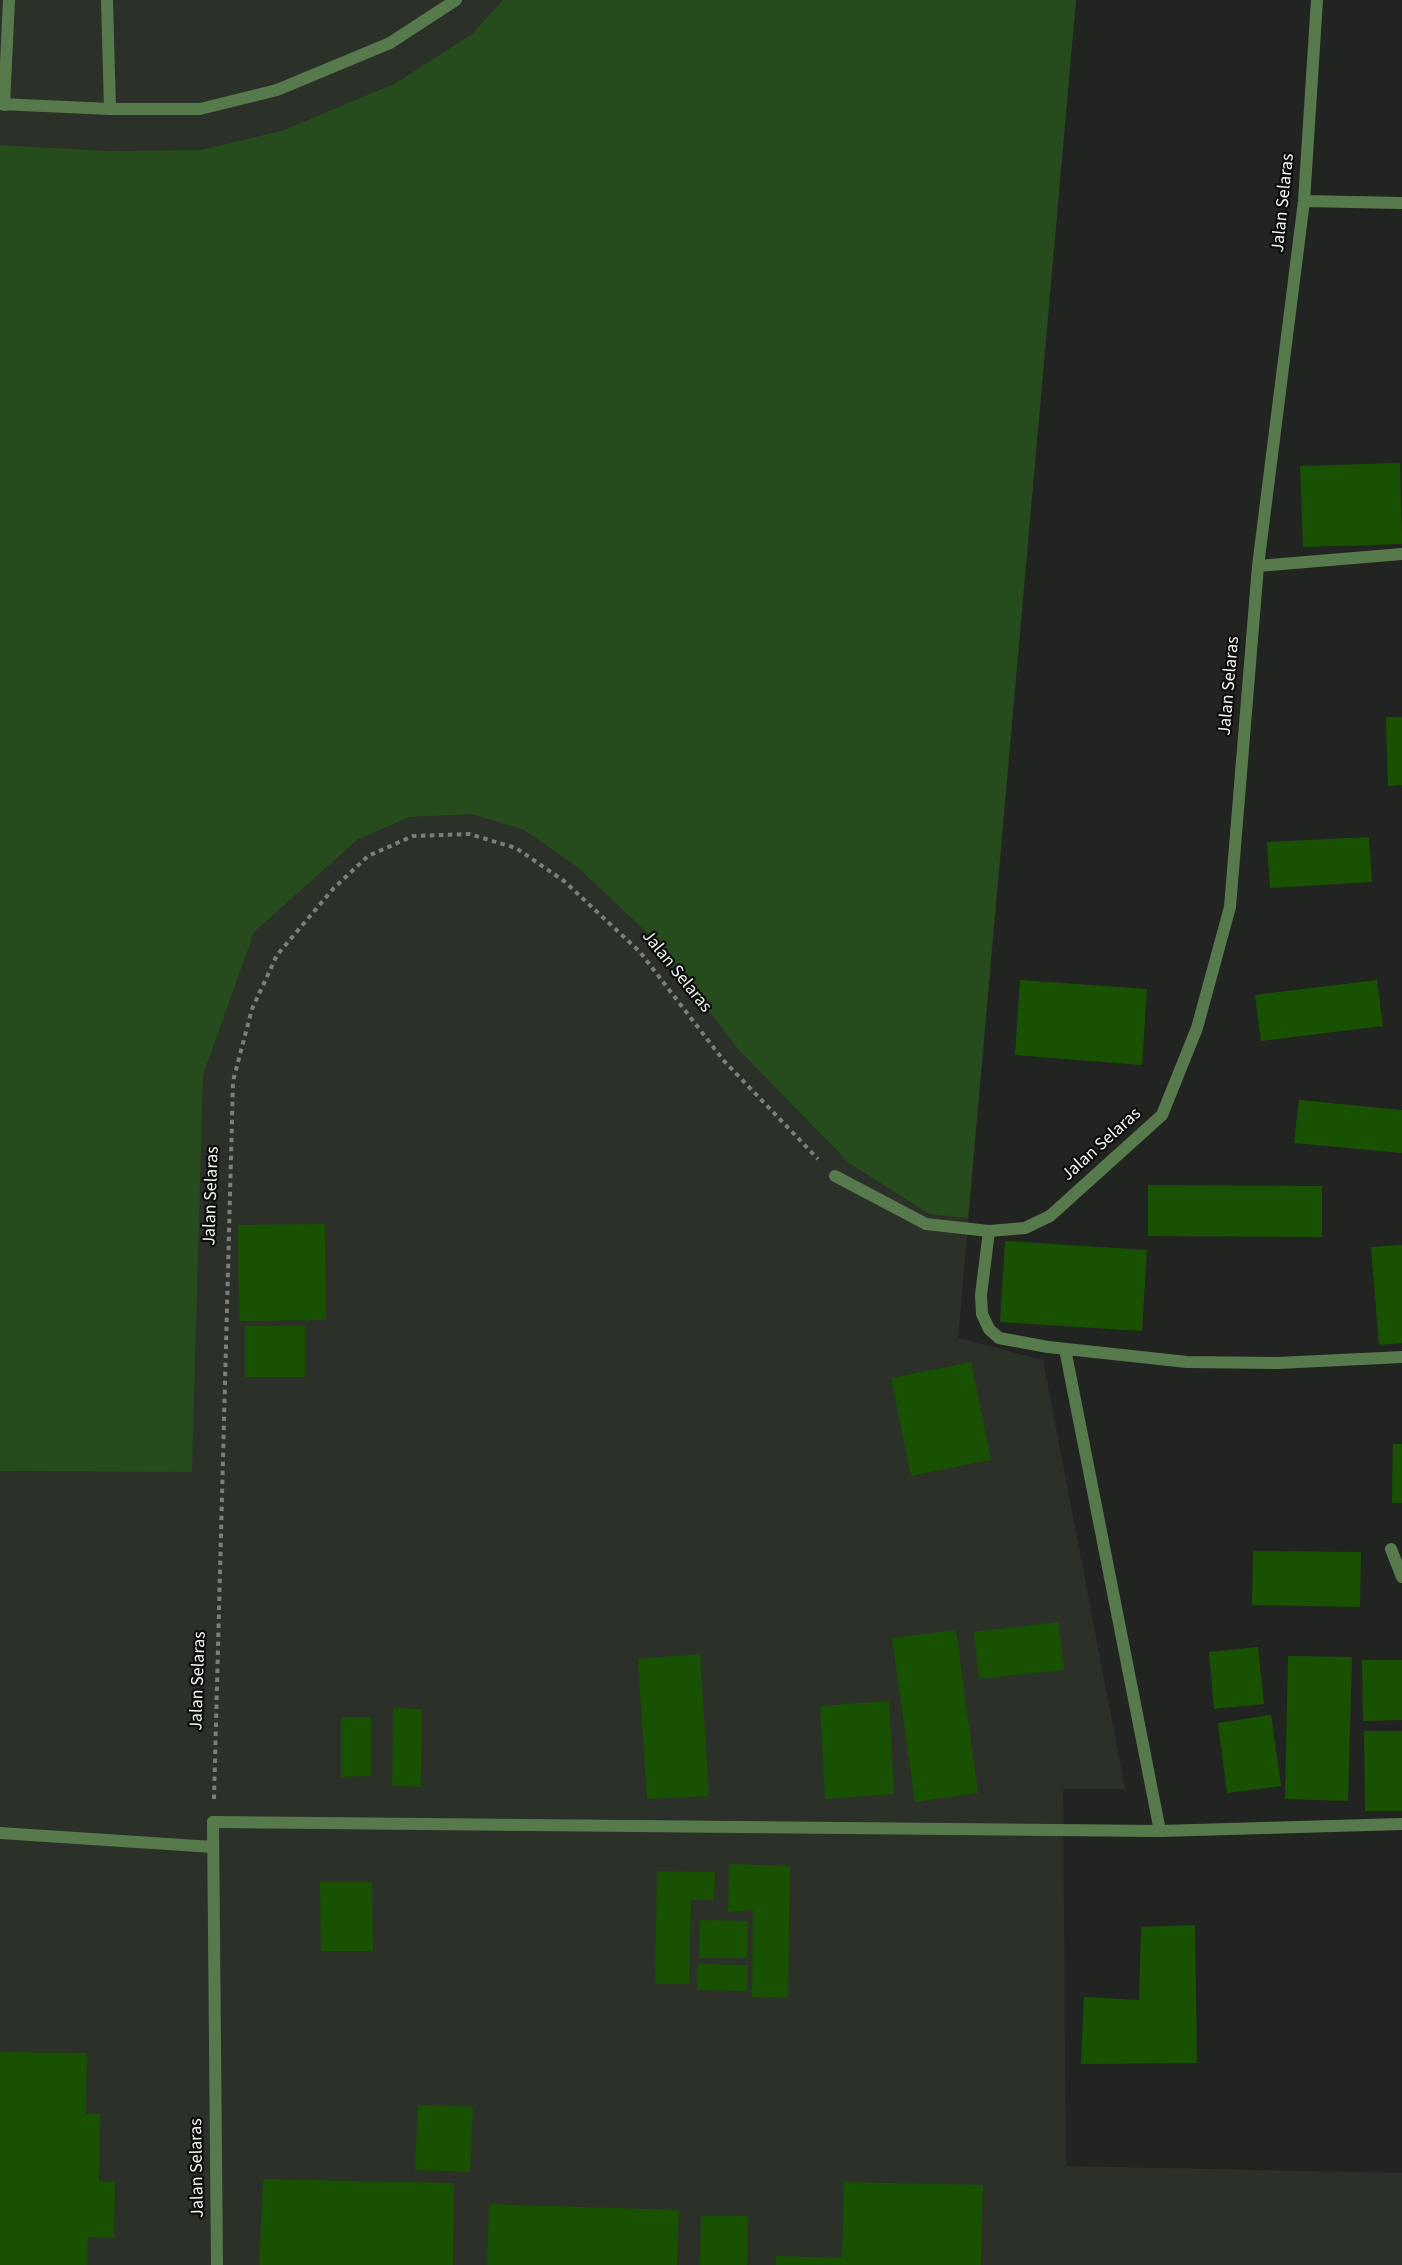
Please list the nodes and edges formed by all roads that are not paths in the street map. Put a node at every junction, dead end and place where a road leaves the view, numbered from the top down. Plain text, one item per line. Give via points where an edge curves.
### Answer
1 (9, 0) edge
2 (107, 0) edge
3 (456, 0) edge
4 (1317, 0) edge
5 (2, 104) edge
6 (110, 109) junction
7 (1304, 201) junction
8 (1402, 203) edge
9 (1402, 554) edge
10 (1258, 566) junction
11 (835, 1176) road end
12 (988, 1231) junction
13 (1065, 1349) junction
14 (1402, 1357) edge
15 (1391, 1549) dead end
16 (1402, 1576) edge
17 (1402, 1824) edge
18 (1160, 1831) junction
19 (0, 1833) edge
20 (213, 1847) junction
21 (218, 2265) edge

1 - 5 street
2 - 6 street
3 - 6 street via 390,43 277,90 200,109
4 - 7 street, Jalan Selaras
5 - 6 street
7 - 8 street
7 - 10 street, Jalan Selaras
9 - 10 street
10 - 12 street, Jalan Selaras via 1230,907 1197,1028 1171,1093 1162,1115 1050,1216 1025,1228
11 - 12 street, Jalan Selaras via 926,1224
12 - 13 street via 981,1295 982,1314 989,1329 999,1338
13 - 14 street via 1186,1362 1278,1363
13 - 18 street
15 - 16 street
17 - 18 street
18 - 20 street, Jalan Selaras via 213,1822
19 - 20 street
20 - 21 street, Jalan Selaras

